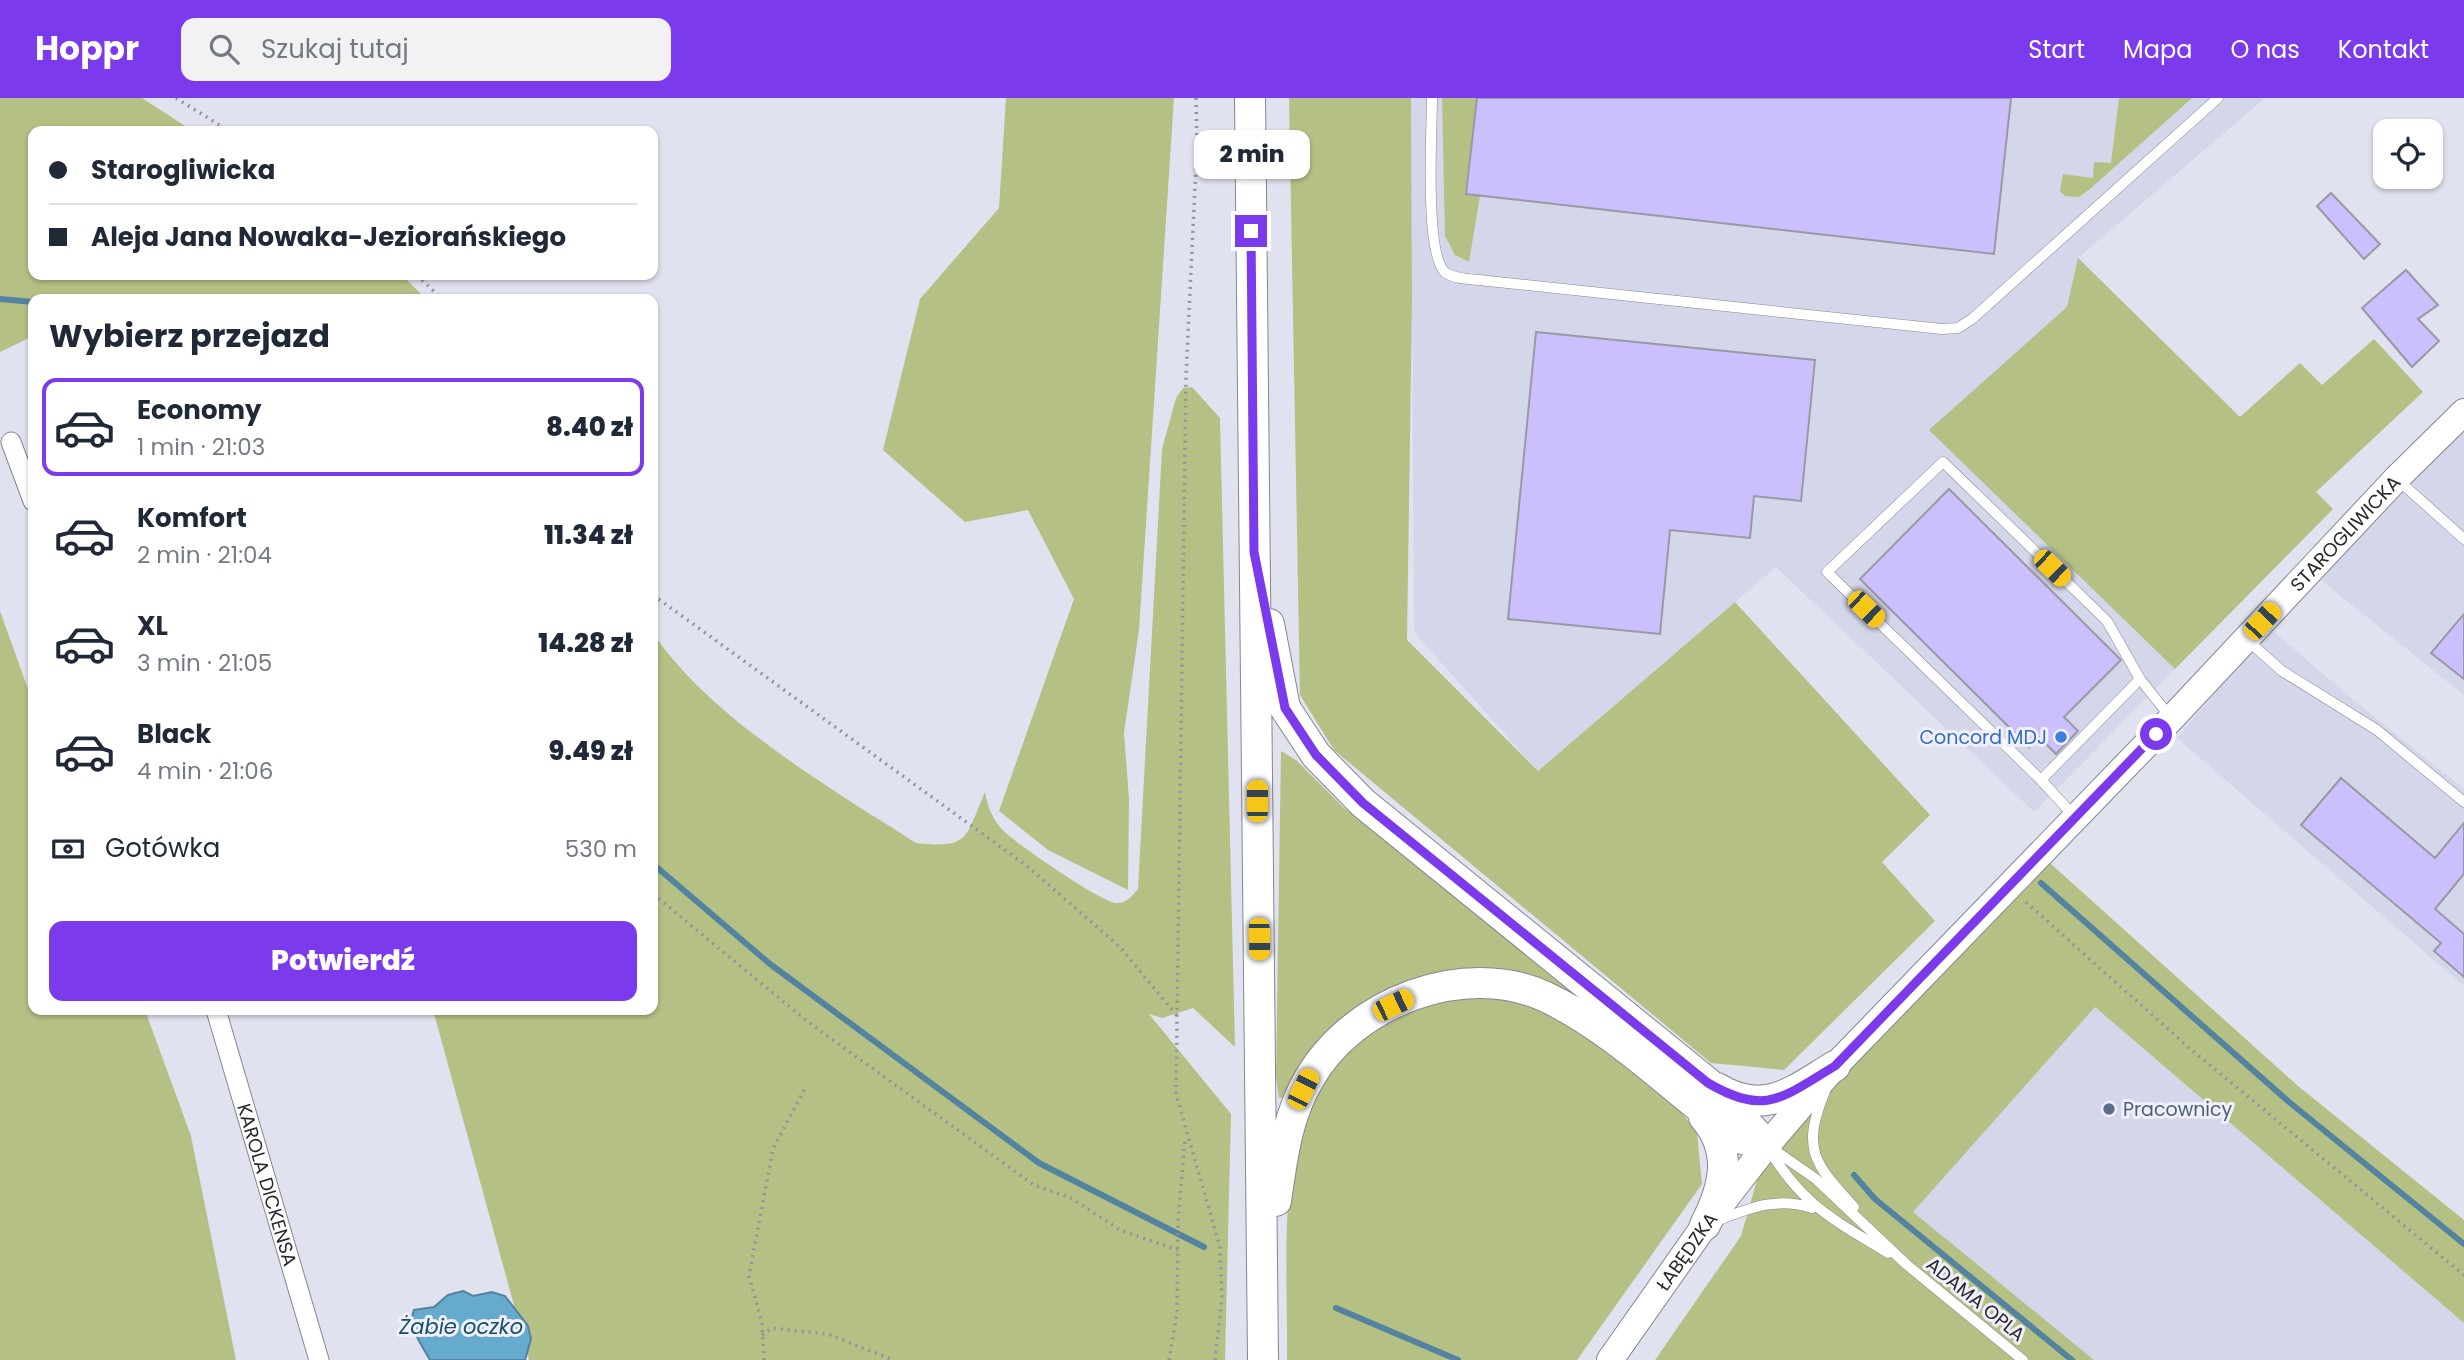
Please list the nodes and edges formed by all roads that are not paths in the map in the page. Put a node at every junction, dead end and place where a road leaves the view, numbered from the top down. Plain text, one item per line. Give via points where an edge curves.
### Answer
1 (1250, 98) edge
2 (1432, 98) edge
3 (2218, 98) edge
4 (2464, 412) edge
5 (11, 442) dead end
6 (2397, 478) junction
7 (28, 488) edge
8 (2464, 538) edge
9 (1254, 552) junction
10 (2255, 647) dead end
11 (2140, 679) junction
12 (2171, 719) junction
13 (2041, 780) junction
14 (2464, 802) edge
15 (2076, 818) junction
16 (217, 1015) edge
17 (1835, 1066) junction
18 (1700, 1093) junction
19 (1767, 1145) junction
20 (1816, 1209) junction
21 (1705, 1225) junction
22 (1906, 1264) junction
23 (1263, 1298) junction
24 (319, 1360) edge
25 (1263, 1360) edge
26 (1610, 1360) edge
27 (2023, 1360) edge

1 - 9 main road
2 - 3 lane via 1432,224 1438,264 1446,273 1942,329 1958,328 1972,319
4 - 6 street, STAROGLIWICKA
5 - 7 street
6 - 8 lane
6 - 12 street, STAROGLIWICKA
9 - 18 main road via 1285,708 1316,755 1363,803
9 - 23 main road
10 - 14 lane via 2282,671 2377,730
11 - 12 lane
11 - 13 lane
11 - 13 lane via 2107,621 1944,462 1827,572
12 - 15 street, STAROGLIWICKA
13 - 15 lane
15 - 17 street, STAROGLIWICKA
16 - 24 street, KAROLA DICKENSA
17 - 18 main road via 1781,1097 1761,1102
17 - 19 street, STAROGLIWICKA
17 - 22 lane via 1812,1122 1822,1172
18 - 19 main road
18 - 21 main road via 1723,1158 1721,1194
18 - 23 main road via 1543,996 1474,983 1443,985 1407,998 1356,1026 1310,1076 1297,1102 1285,1142
19 - 20 lane via 1784,1175
19 - 21 street, ŁABĘDZKA
19 - 22 lane via 1816,1179
20 - 21 lane via 1772,1202
20 - 22 lane
21 - 26 street, ŁABĘDZKA
22 - 27 lane, ADAMA OPLA
23 - 25 main road

